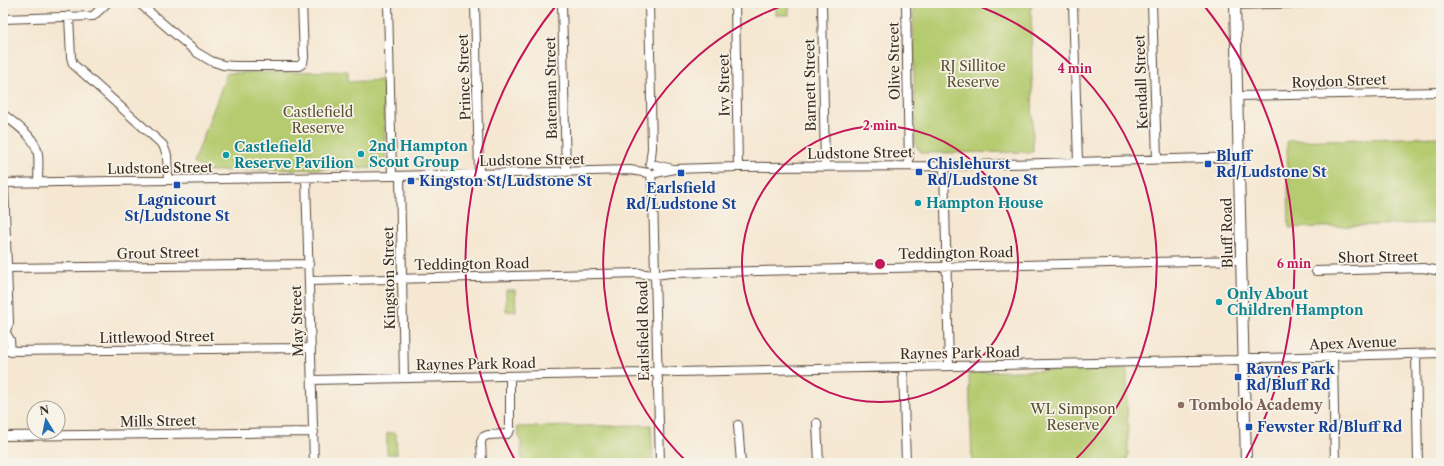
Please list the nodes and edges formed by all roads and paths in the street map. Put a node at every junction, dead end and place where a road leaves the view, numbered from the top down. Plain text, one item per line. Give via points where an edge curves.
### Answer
1 (107, 3) edge
2 (139, 3) edge
3 (302, 3) edge
4 (388, 3) edge
5 (475, 3) edge
6 (562, 3) edge
7 (649, 3) edge
8 (735, 3) edge
9 (822, 3) edge
10 (906, 3) edge
11 (1073, 3) edge
12 (1152, 3) edge
13 (1309, 3) edge
14 (1235, 4) edge
15 (69, 16) junction
16 (3, 19) edge
17 (1441, 92) edge
18 (1237, 96) junction
19 (3, 114) edge
20 (1239, 157) junction
21 (1157, 159) junction
22 (1078, 162) junction
23 (909, 166) junction
24 (944, 166) junction
25 (738, 167) junction
26 (825, 167) junction
27 (652, 169) junction
28 (566, 172) junction
29 (479, 174) junction
30 (396, 176) junction
31 (306, 178) junction
32 (168, 180) junction
33 (4, 183) edge
34 (38, 183) junction
35 (1241, 260) junction
36 (309, 264) junction
37 (947, 266) junction
38 (7, 268) junction
39 (1316, 271) dead end
40 (1441, 271) edge
41 (654, 273) junction
42 (402, 279) junction
43 (309, 281) junction
44 (4, 332) edge
45 (311, 348) junction
46 (7, 351) edge
47 (1441, 353) edge
48 (1416, 354) junction
49 (1332, 356) junction
50 (1244, 359) junction
51 (949, 366) junction
52 (903, 367) junction
53 (657, 373) junction
54 (510, 376) junction
55 (404, 378) junction
56 (312, 380) junction
57 (817, 423) dead end
58 (738, 425) dead end
59 (314, 432) junction
60 (3, 436) edge
61 (314, 463) edge
62 (482, 463) edge
63 (660, 463) edge
64 (741, 463) edge
65 (819, 463) edge
66 (906, 463) edge
67 (1246, 463) edge
68 (1335, 463) edge
69 (1418, 463) edge

1 - 15 street via 93,16
2 - 3 street via 196,52 211,61 234,66 299,66 303,63
4 - 30 street, Kingston Street
5 - 29 street, Prince Street
6 - 28 street, Bateman Street
7 - 27 street, Earlsfield Road
8 - 25 street, Ivy Street
9 - 26 street, Barnett Street
10 - 23 street, Olive Street
11 - 22 street
12 - 21 street, Kendall Street
13 - 14 street
14 - 18 main road, Bluff Road
15 - 16 street
15 - 32 street via 73,64 163,145 167,155
17 - 18 street, Roydon Street
18 - 20 main road, Bluff Road
19 - 34 street via 33,141 38,156
20 - 21 street, Ludstone Street
20 - 35 main road, Bluff Road
21 - 22 street, Ludstone Street
22 - 24 street, Ludstone Street
23 - 24 street, Ludstone Street
23 - 26 street, Ludstone Street
24 - 37 street
25 - 26 street, Ludstone Street
25 - 27 street, Ludstone Street
27 - 28 street, Ludstone Street
27 - 41 street, Earlsfield Road
28 - 29 street, Ludstone Street
29 - 30 street, Ludstone Street
30 - 31 street, Ludstone Street
30 - 42 street, Kingston Street
31 - 32 street, Ludstone Street
31 - 36 street, May Street
32 - 34 street, Ludstone Street
33 - 34 street, Ludstone Street
33 - 38 street
35 - 37 street, Teddington Road
35 - 50 main road, Bluff Road
36 - 38 street, Grout Street
36 - 43 street, May Street
37 - 41 street, Teddington Road
37 - 51 street
38 - 44 street via 8,317
39 - 40 street, Short Street via 1423,268
41 - 42 street, Teddington Road
41 - 53 street, Earlsfield Road
42 - 43 street, Teddington Road
42 - 55 street, Kingston Street
43 - 45 street, May Street
44 - 46 street via 10,340
45 - 46 street, Littlewood Street
45 - 56 street, May Street
47 - 48 street, Apex Avenue
48 - 49 street, Apex Avenue
48 - 69 street
49 - 50 street, Apex Avenue
49 - 68 street
50 - 51 street, Raynes Park Road
50 - 67 main road, Bluff Road
51 - 52 street, Raynes Park Road
52 - 53 street, Raynes Park Road
52 - 66 street
53 - 54 street, Raynes Park Road
53 - 63 street, Earlsfield Road
54 - 55 street, Raynes Park Road
54 - 62 street via 510,430 507,434 483,437
55 - 56 street, Raynes Park Road
56 - 59 street, May Street
57 - 65 street
58 - 64 street
59 - 60 street, Mills Street
59 - 61 street, May Street

